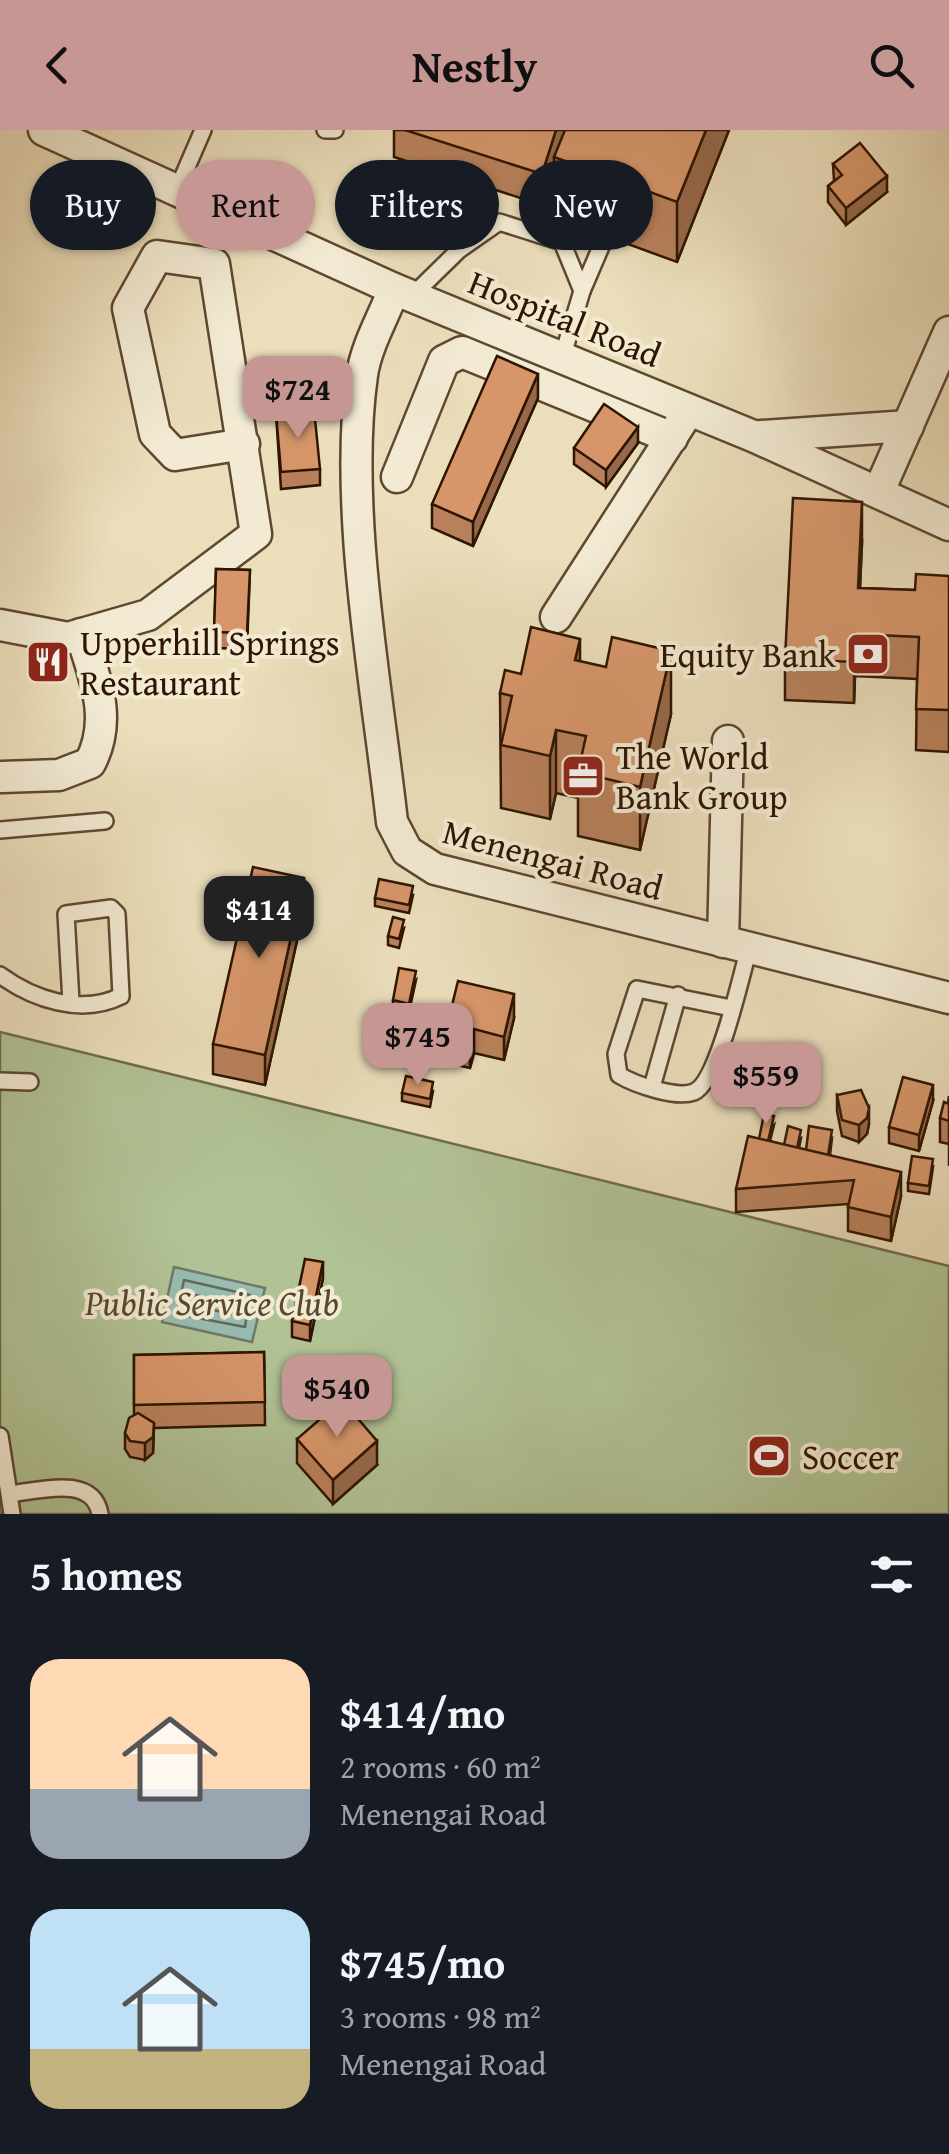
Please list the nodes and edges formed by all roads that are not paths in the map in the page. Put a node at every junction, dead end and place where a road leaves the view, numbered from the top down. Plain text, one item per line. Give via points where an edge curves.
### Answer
1 (44, 130) edge
2 (203, 130) edge
3 (325, 130) edge
4 (336, 130) edge
5 (190, 160) edge
6 (176, 190) edge
7 (308, 250) edge
8 (600, 250) edge
9 (582, 291) junction
10 (403, 293) junction
11 (949, 332) edge
12 (562, 358) junction
13 (689, 410) junction
14 (908, 426) junction
15 (753, 436) junction
16 (672, 438) junction
17 (244, 444) junction
18 (396, 476) dead end
19 (879, 491) junction
20 (949, 524) edge
21 (556, 617) dead end
22 (0, 625) edge
23 (81, 634) junction
24 (728, 741) dead end
25 (2, 777) edge
26 (105, 821) dead end
27 (0, 830) edge
28 (736, 945) junction
29 (0, 976) edge
30 (678, 995) junction
31 (949, 998) edge
32 (72, 1002) junction
33 (731, 1008) junction
34 (0, 1081) edge
35 (30, 1082) dead end
36 (652, 1086) junction
37 (0, 1436) edge
38 (10, 1494) junction
39 (12, 1514) edge
40 (100, 1514) edge

1 - 6 street, Hospital Road
2 - 5 lane
3 - 4 lane
7 - 10 street, Hospital Road
8 - 9 lane
9 - 10 lane via 562,242 499,222
9 - 12 lane
10 - 12 street, Hospital Road
10 - 28 street, Menengai Road via 362,370 358,427 367,602 398,838 418,862 435,869
11 - 14 street
12 - 13 street, Hospital Road
13 - 15 street, Hospital Road
13 - 16 street
14 - 15 street
14 - 19 street
15 - 19 street, Hospital Road
16 - 18 street via 462,352 444,361
16 - 21 street
17 - 17 street via 175,455 156,434 128,308 158,256 214,264
17 - 23 street via 256,534 148,615
19 - 20 street, Hospital Road
22 - 23 street via 68,638
23 - 25 street via 102,706 103,740 90,763 59,774
24 - 28 street
26 - 27 lane
28 - 31 street, Menengai Road
28 - 33 lane
29 - 32 lane via 36,1000
30 - 33 lane
30 - 36 lane
30 - 36 lane via 644,988 632,998 616,1066 627,1080
32 - 32 lane via 121,996 116,914 110,908 66,914
33 - 36 lane via 709,1078 696,1091
34 - 35 lane
37 - 38 lane
38 - 39 lane
38 - 40 lane via 66,1487 87,1492

